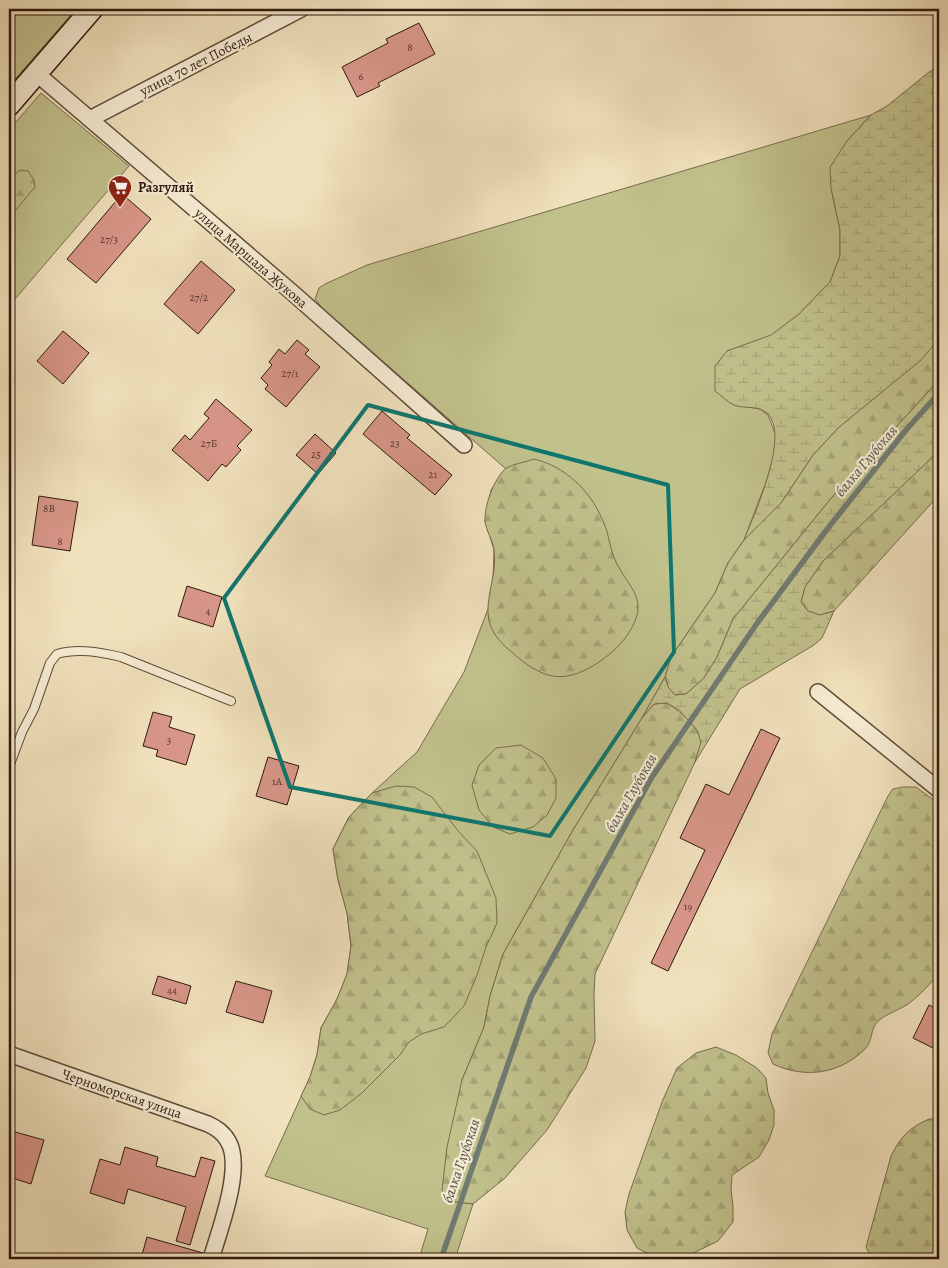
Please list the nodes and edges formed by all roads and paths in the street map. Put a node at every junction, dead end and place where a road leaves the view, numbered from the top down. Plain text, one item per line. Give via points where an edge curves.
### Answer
1 (92, 9) edge
2 (302, 9) edge
3 (36, 73) junction
4 (9, 105) edge
5 (90, 119) junction
6 (464, 445) dead end
7 (818, 692) dead end
8 (231, 701) dead end
9 (9, 767) edge
10 (939, 790) edge
11 (9, 1054) edge
12 (211, 1259) edge

1 - 3 main road
2 - 5 street, улица 70 лет Победы
3 - 4 main road
3 - 5 street, улица Маршала Жукова
5 - 6 street, улица Маршала Жукова
7 - 10 street
8 - 9 lane via 120,657 78,651 57,654 50,663
11 - 12 street, Черноморская улица via 221,1131 230,1142 233,1179

